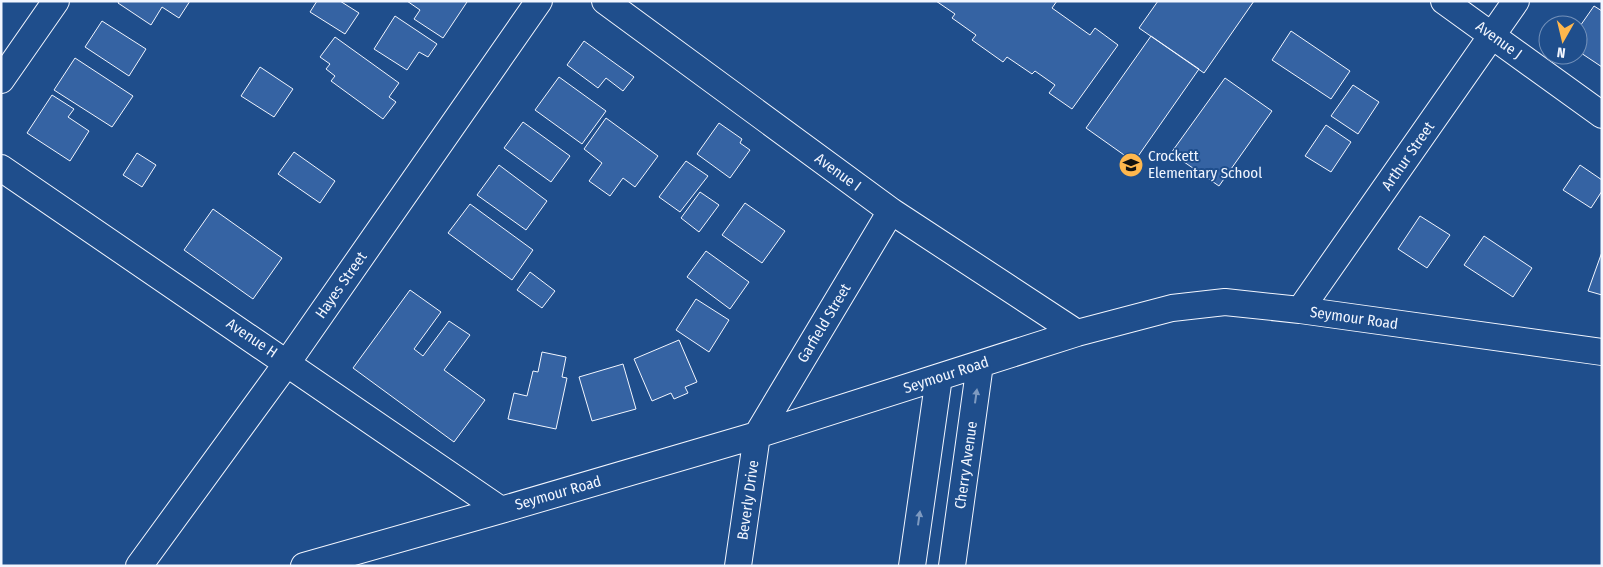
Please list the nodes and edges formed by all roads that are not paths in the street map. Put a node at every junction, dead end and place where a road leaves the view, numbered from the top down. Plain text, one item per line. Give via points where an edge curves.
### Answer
1 (56, 1) edge
2 (539, 1) edge
3 (605, 1) edge
4 (1444, 1) edge
5 (1516, 1) edge
6 (1492, 35) junction
7 (1, 80) edge
8 (1602, 114) edge
9 (1, 168) edge
10 (891, 211) junction
11 (1300, 310) junction
12 (1077, 333) junction
13 (1602, 352) edge
14 (287, 363) junction
15 (980, 364) junction
16 (939, 377) junction
17 (757, 435) junction
18 (501, 510) junction
19 (139, 566) edge
20 (304, 566) edge
21 (738, 566) edge
22 (912, 566) edge
23 (952, 566) edge

1 - 7 street
2 - 14 street, Hayes Street
3 - 10 street, Avenue I
4 - 6 street, Avenue J
5 - 6 street, Arthur Street
6 - 8 street, Avenue J
6 - 11 street, Arthur Street
9 - 14 street, Avenue H
10 - 12 street, Avenue I
10 - 17 street, Garfield Street
11 - 12 street, Seymour Road via 1224,302 1172,308
11 - 13 street, Seymour Road
12 - 15 street, Seymour Road
14 - 18 street, Avenue H
14 - 19 street, Hayes Street
15 - 16 street, Seymour Road
23 -> 15 street, Cherry Avenue
16 - 17 street, Seymour Road
22 -> 16 street
17 - 18 street, Seymour Road
17 - 21 street, Beverly Drive
18 - 20 street, Seymour Road

